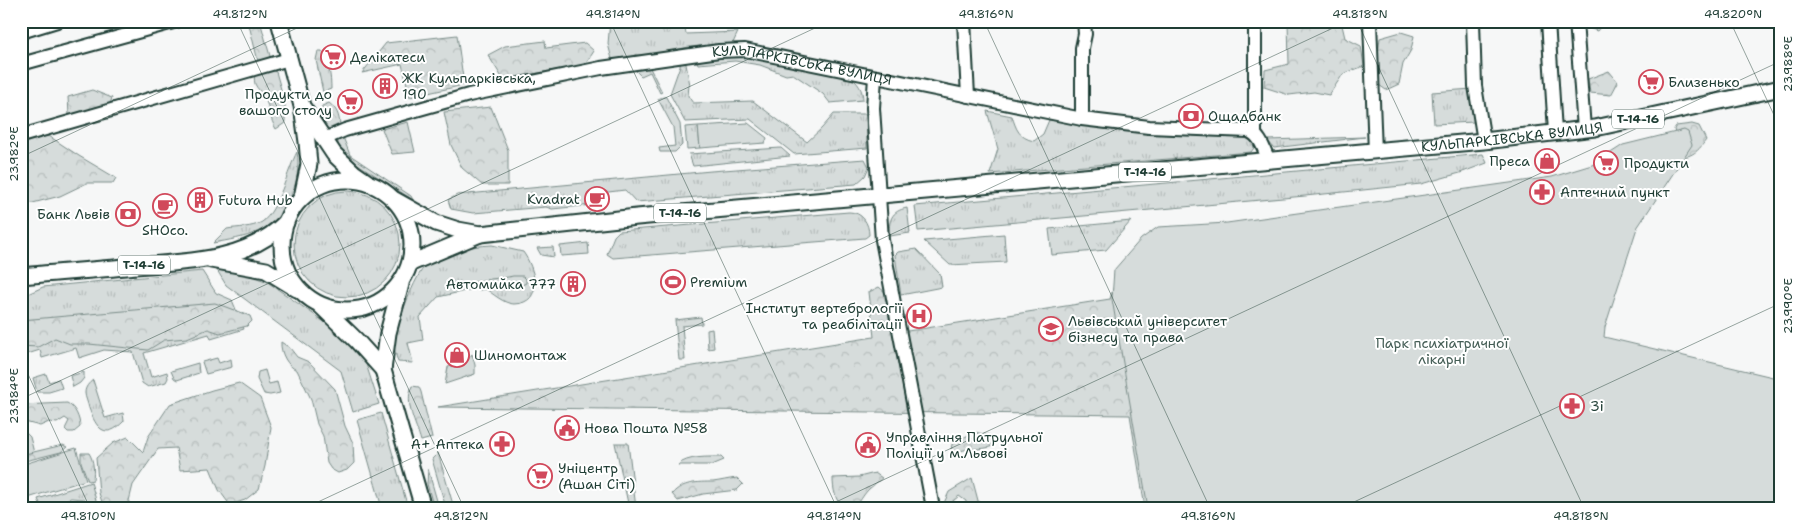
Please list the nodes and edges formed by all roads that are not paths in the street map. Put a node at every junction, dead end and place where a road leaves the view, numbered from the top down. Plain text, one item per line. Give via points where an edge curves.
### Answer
1 (58, 21) edge
2 (177, 21) edge
3 (279, 21) edge
4 (964, 21) edge
5 (1084, 21) edge
6 (1255, 21) edge
7 (1473, 21) edge
8 (1548, 21) edge
9 (1576, 21) edge
10 (1370, 22) edge
11 (21, 32) edge
12 (289, 59) junction
13 (21, 64) edge
14 (875, 76) junction
15 (1781, 88) edge
16 (968, 96) junction
17 (302, 106) junction
18 (1082, 119) junction
19 (1584, 129) junction
20 (1555, 132) junction
21 (1254, 133) junction
22 (21, 136) edge
23 (324, 139) junction
24 (1484, 142) junction
25 (1375, 152) junction
26 (1269, 160) junction
27 (370, 184) junction
28 (880, 196) junction
29 (302, 198) junction
30 (395, 200) junction
31 (287, 221) junction
32 (480, 234) junction
33 (210, 260) junction
34 (411, 262) junction
35 (21, 276) edge
36 (401, 283) junction
37 (300, 291) junction
38 (319, 305) junction
39 (383, 370) junction
40 (423, 508) edge
41 (933, 508) edge

1 - 11 street
2 - 13 street
3 - 12 main road
4 - 16 street
5 - 18 street
6 - 21 street
7 - 24 street via 1475,86
8 - 20 street
9 - 19 street
10 - 25 street
12 - 17 main road
12 - 22 street
14 - 16 street, КУЛЬПАРКІВСЬКА ВУЛИЦЯ
14 - 23 street, КУЛЬПАРКІВСЬКА ВУЛИЦЯ via 755,51 719,51 601,68 469,94
14 - 28 street via 873,108
15 - 19 main road, КУЛЬПАРКІВСЬКА ВУЛИЦЯ / Т-14-16
16 - 18 street, КУЛЬПАРКІВСЬКА ВУЛИЦЯ
17 - 23 main road
17 - 29 main road via 309,164
18 - 21 street, КУЛЬПАРКІВСЬКА ВУЛИЦЯ via 1149,127
19 - 20 main road, КУЛЬПАРКІВСЬКА ВУЛИЦЯ / Т-14-16
20 - 24 main road, КУЛЬПАРКІВСЬКА ВУЛИЦЯ / Т-14-16
21 - 26 street
23 - 27 main road via 334,154
24 - 25 main road, КУЛЬПАРКІВСЬКА ВУЛИЦЯ / Т-14-16
25 - 26 main road, КУЛЬПАРКІВСЬКА ВУЛИЦЯ / Т-14-16
26 - 28 main road, КУЛЬПАРКІВСЬКА ВУЛИЦЯ / Т-14-16
27 - 29 main road, Т-14-16 via 356,180 326,183
27 - 30 main road, Т-14-16
28 - 32 main road, КУЛЬПАРКІВСЬКА ВУЛИЦЯ / Т-14-16
28 - 41 street via 883,249
29 - 31 main road, Т-14-16
30 - 32 main road, КУЛЬПАРКІВСЬКА ВУЛИЦЯ / Т-14-16 via 436,223
30 - 34 main road via 410,226 413,240
31 - 33 main road, Т-14-16 via 274,234
31 - 37 main road via 282,248 287,271
32 - 34 main road, КУЛЬПАРКІВСЬКА ВУЛИЦЯ / Т-14-16
33 - 35 main road, Т-14-16
33 - 37 main road, Т-14-16 via 266,270
34 - 36 main road, Т-14-16
36 - 38 main road, Т-14-16 via 386,299 366,308 342,311
36 - 39 main road via 388,333
37 - 38 main road, Т-14-16
38 - 39 main road
39 - 40 main road

